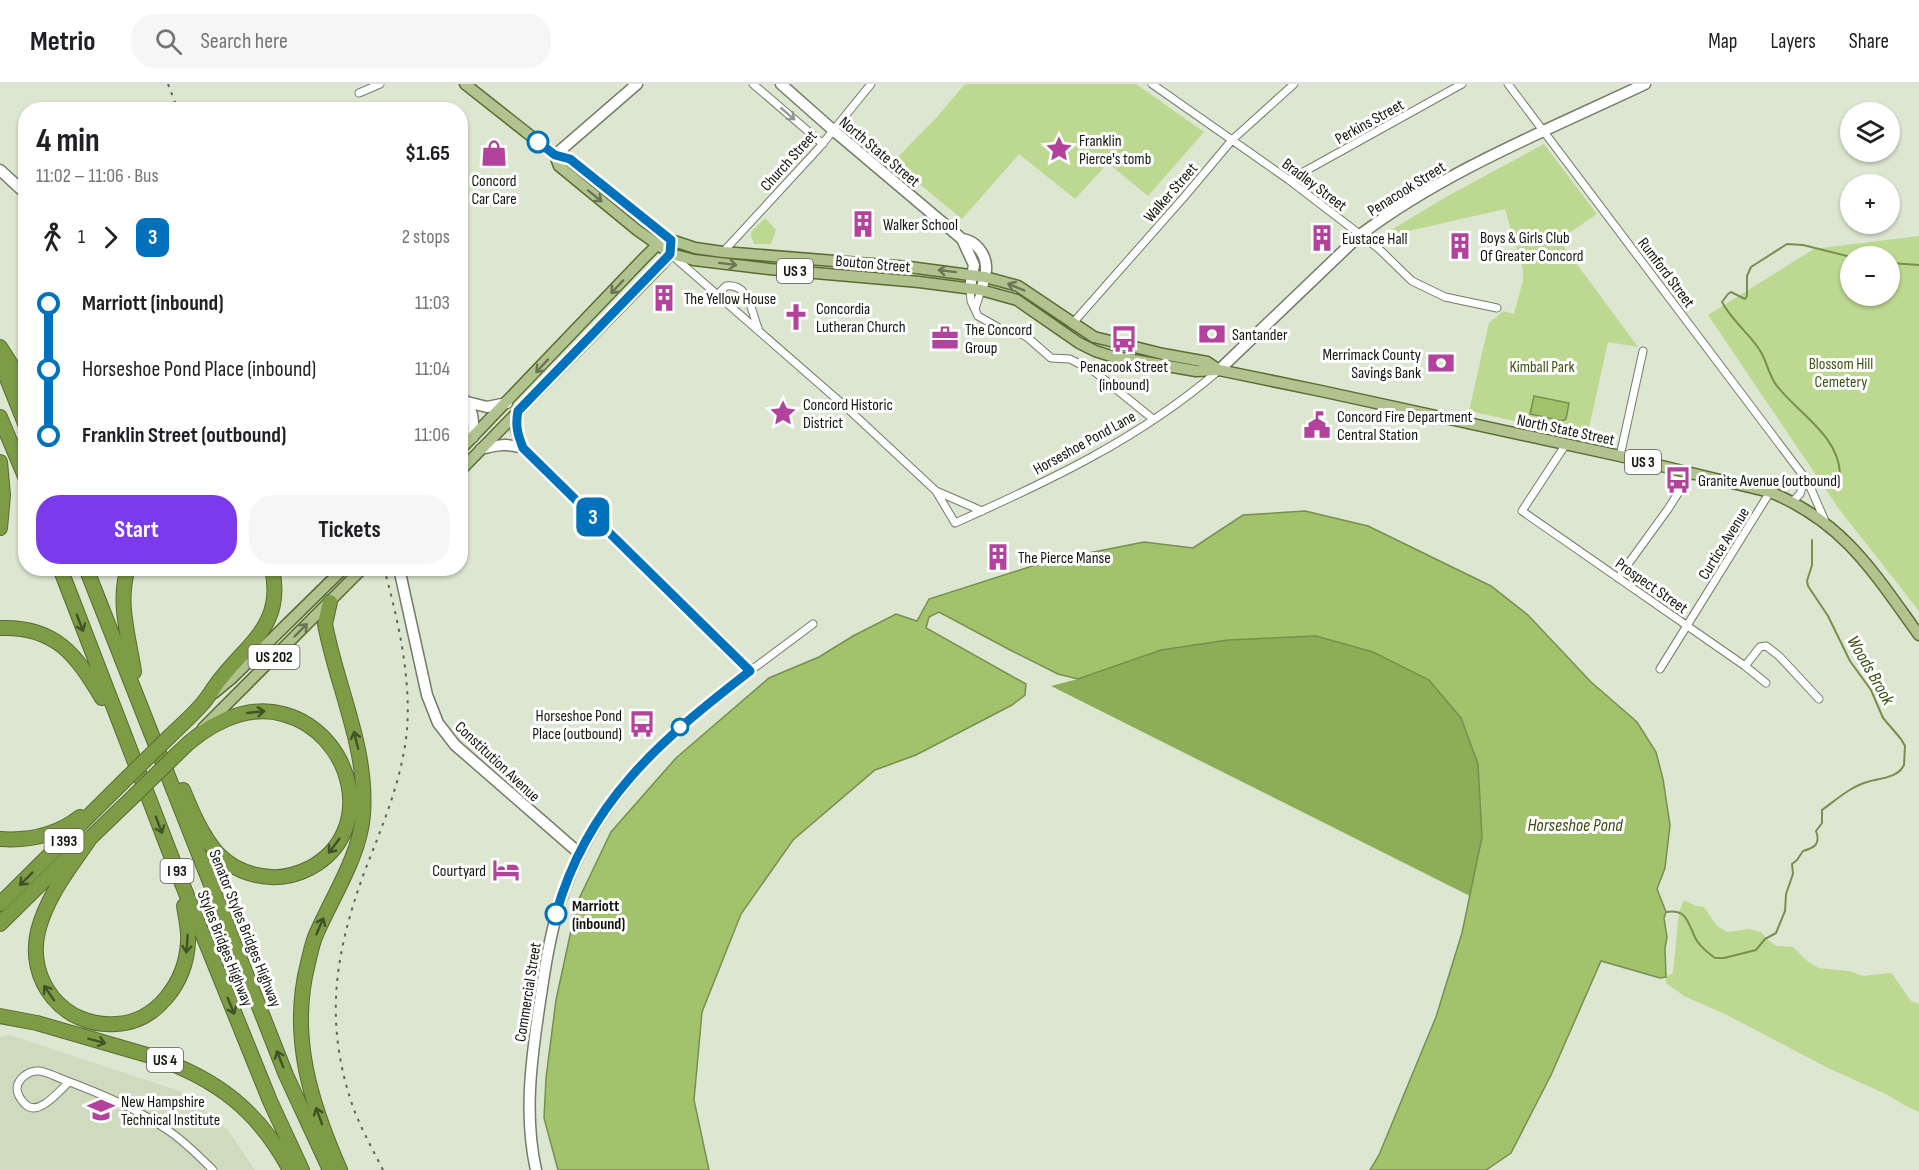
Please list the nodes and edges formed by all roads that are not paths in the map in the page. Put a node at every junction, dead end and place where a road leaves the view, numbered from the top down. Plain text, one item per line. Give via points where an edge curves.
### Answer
1 (380, 84) edge
2 (465, 84) edge
3 (637, 84) edge
4 (753, 84) edge
5 (781, 84) edge
6 (871, 84) edge
7 (1152, 84) edge
8 (1294, 84) edge
9 (1462, 84) edge
10 (1508, 84) edge
11 (1645, 84) edge
12 (359, 93) dead end
13 (833, 130) junction
14 (1544, 132) junction
15 (1232, 140) junction
16 (823, 144) junction
17 (555, 155) junction
18 (0, 170) edge
19 (1289, 180) junction
20 (18, 187) edge
21 (1360, 235) junction
22 (671, 240) junction
23 (657, 245) junction
24 (723, 252) junction
25 (670, 254) junction
26 (979, 276) junction
27 (975, 289) junction
28 (722, 299) junction
29 (1497, 308) dead end
30 (1072, 324) junction
31 (759, 330) junction
32 (0, 346) edge
33 (1642, 351) dead end
34 (0, 361) edge
35 (1219, 370) junction
36 (18, 375) edge
37 (468, 400) edge
38 (507, 403) junction
39 (468, 405) edge
40 (18, 406) edge
41 (518, 411) junction
42 (0, 417) edge
43 (1153, 419) junction
44 (473, 437) junction
45 (468, 439) edge
46 (468, 442) edge
47 (1566, 444) junction
48 (523, 448) junction
49 (481, 449) junction
50 (1620, 456) junction
51 (18, 460) edge
52 (0, 462) edge
53 (468, 463) edge
54 (1691, 473) junction
55 (1805, 478) junction
56 (936, 491) junction
57 (1770, 492) junction
58 (1793, 501) junction
59 (982, 511) junction
60 (1826, 523) junction
61 (0, 528) edge
62 (63, 576) edge
63 (89, 576) edge
64 (126, 576) edge
65 (273, 576) edge
66 (336, 576) edge
67 (355, 576) edge
68 (401, 576) edge
69 (1618, 578) junction
70 (330, 602) junction
71 (813, 624) dead end
72 (1687, 626) junction
73 (0, 628) edge
74 (1919, 635) edge
75 (1746, 666) junction
76 (1660, 669) dead end
77 (750, 671) junction
78 (1766, 683) dead end
79 (137, 694) junction
80 (1819, 699) dead end
81 (204, 702) junction
82 (122, 730) junction
83 (153, 739) junction
84 (181, 750) junction
85 (102, 803) junction
86 (0, 839) edge
87 (89, 840) junction
88 (579, 853) junction
89 (175, 866) junction
90 (0, 904) edge
91 (0, 924) edge
92 (0, 1016) edge
93 (69, 1082) junction
94 (213, 1170) edge
95 (290, 1170) edge
96 (302, 1170) edge
97 (330, 1170) edge
98 (340, 1170) edge
99 (536, 1170) edge

1 - 12 street
2 - 17 main road, US 3
3 - 17 street
4 -> 16 street
5 - 13 street, North State Street
6 - 13 street, Church Street
7 - 15 street, Bradley Street
8 - 15 street, Walker Street
9 - 19 street, Perkins Street
10 - 14 street, Rumford Street
11 - 14 street, Penacook Street
13 - 16 street, Church Street
13 - 26 street, North State Street via 962,239 971,240 986,266
14 - 21 street, Penacook Street via 1444,182
14 - 55 street, Rumford Street
15 - 19 street, Bradley Street
15 - 30 street, Walker Street
16 - 24 street, Church Street
17 - 22 main road, US 3 via 570,159
17 -> 23 main road, US 3 via 559,166
18 - 20 street
19 - 21 street, Bradley Street
21 - 29 street, Bradley Street via 1418,285 1445,297
21 - 35 street, Penacook Street
22 - 23 main road
22 - 24 main road, Bouton Street / US 3
22 - 25 main road
23 - 25 main road, Bouton Street / US 3
23 -> 38 main road
26 -> 24 main road, Bouton Street / US 3
25 -> 27 main road, Bouton Street / US 3 via 758,268
25 - 28 street
25 - 41 main road
26 - 27 street
30 -> 26 main road, North State Street / US 3 via 1018,286
27 - 35 main road, North State Street / US 3 via 1017,300 1095,351 1196,370
27 - 43 street via 978,316 1027,337 1051,358 1070,359 1095,372
28 - 31 street
28 - 31 street via 721,291 726,286 742,288
30 - 35 main road, North State Street / US 3 via 1094,338 1207,362
31 - 56 street
32 - 36 highway
33 - 50 street
34 - 40 highway
35 - 43 street, Horseshoe Pond Lane
35 - 47 main road, North State Street / US 3
37 - 38 street via 487,407
38 - 44 main road
39 - 44 street via 473,414
41 - 48 street via 516,429
41 - 49 main road
42 - 51 highway
43 - 59 street, Horseshoe Pond Lane via 1093,456
44 - 45 main road
44 - 46 main road
47 - 50 main road, North State Street / US 3
47 - 69 street, Prospect Street via 1522,511
48 - 49 street via 500,444
48 - 77 street
49 - 53 main road
50 - 54 main road, North State Street / US 3
52 - 61 highway
54 - 57 main road, North State Street / US 3
54 - 69 street
55 - 58 street
55 - 60 street, Rumford Street
56 - 59 street
56 - 59 street, Horseshoe Pond Lane via 955,523
57 - 58 main road, North State Street / US 3
57 - 72 street, Curtice Avenue
58 - 60 main road, North State Street / US 3
60 - 74 main road, North State Street / US 3 via 1864,560
62 -> 82 highway, Styles Bridges Highway / I 93
63 - 79 highway, I 93
64 - 79 highway via 123,607
65 - 81 highway via 273,604 265,626
66 - 81 main road, US 202
67 - 70 main road, US 202
68 - 88 street, Constitution Avenue via 427,695 438,723 455,745
69 - 72 street, Prospect Street
84 -> 70 main road, US 202
98 -> 70 highway via 307,1078 300,1022 314,940 352,855 363,818 363,770 325,624
71 - 77 street
72 - 75 street, Prospect Street
72 - 76 street, Curtice Avenue
73 - 82 highway via 38,633 70,651
75 - 78 street, Prospect Street
75 - 80 street via 1760,647 1766,646
77 - 88 street, Commercial Street via 684,723 638,767 617,791
79 - 83 highway, Senator Styles Bridges Highway / I 93
81 - 85 highway, I 393, bridge
82 -> 89 highway, Styles Bridges Highway / I 93
84 -> 83 highway via 217,724 247,713 284,714 311,726 329,741 347,774 350,807 337,843 316,864 295,874 275,878 238,869 208,840 176,772
97 -> 83 highway, Senator Styles Bridges Highway / I 93 via 286,1075
84 - 87 highway, I 393, bridge
85 - 86 highway via 63,828 41,836
85 -> 90 highway, I 393
89 -> 87 highway via 188,933 186,961 179,979 169,995 140,1018 113,1025 86,1021 69,1013 49,994 37,969 35,951 46,906
87 - 91 highway, I 393
88 - 99 street, Commercial Street via 554,923 535,1032 529,1107
89 -> 96 highway, Styles Bridges Highway / I 93
92 -> 95 highway, US 4 via 154,1057 206,1079 257,1120
93 - 93 street via 35,1108 28,1107 18,1095 20,1080 34,1071
93 - 94 street via 150,1119 187,1145

